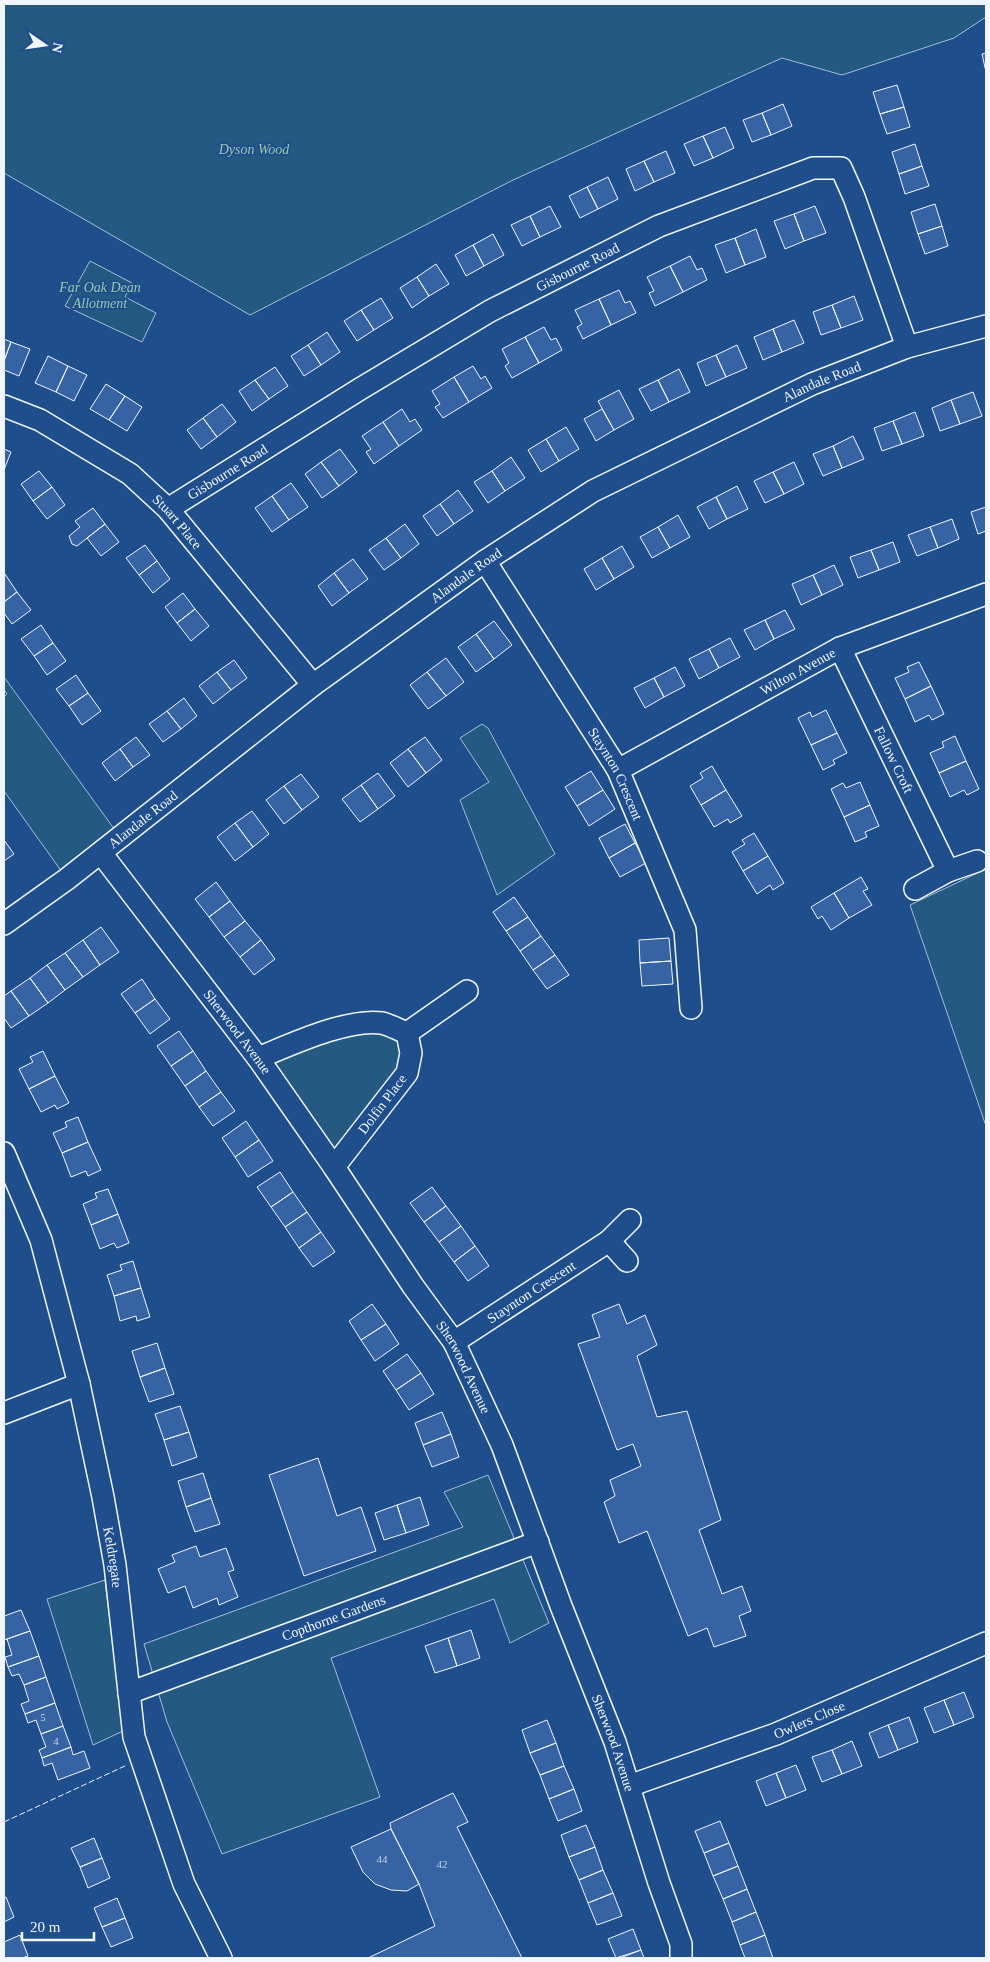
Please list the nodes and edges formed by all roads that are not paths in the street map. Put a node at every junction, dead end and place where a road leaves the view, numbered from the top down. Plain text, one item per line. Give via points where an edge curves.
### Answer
1 (986, 326) edge
2 (907, 347) junction
3 (4, 406) edge
4 (168, 509) junction
5 (485, 561) junction
6 (986, 594) edge
7 (840, 648) junction
8 (313, 685) junction
9 (618, 770) junction
10 (101, 853) junction
11 (977, 861) dead end
12 (948, 871) junction
13 (915, 889) dead end
14 (4, 924) edge
15 (467, 991) dead end
16 (691, 1008) dead end
17 (407, 1033) junction
18 (258, 1058) junction
19 (4, 1153) edge
20 (334, 1167) junction
21 (630, 1220) dead end
22 (609, 1241) junction
23 (627, 1261) dead end
24 (454, 1342) junction
25 (79, 1384) junction
26 (4, 1413) edge
27 (538, 1542) junction
28 (986, 1643) edge
29 (129, 1693) junction
30 (629, 1786) junction
31 (221, 1958) edge
32 (681, 1958) edge

1 - 2 street, Alandale Road
2 - 4 street, Gisbourne Road via 841,168 813,168 659,226 490,312
2 - 5 street, Alandale Road via 812,384 593,491
3 - 4 street, Stuart Place via 40,420 130,474
4 - 8 street, Stuart Place
5 - 8 street, Alandale Road
5 - 9 street, Staynton Crescent
6 - 7 street, Wilton Avenue
7 - 9 street, Wilton Avenue
7 - 12 street, Fallow Croft
8 - 10 street, Alandale Road
9 - 16 street, Staynton Crescent via 685,930
10 - 14 street, Alandale Road
10 - 18 street, Sherwood Avenue
11 - 12 street
12 - 13 street
15 - 17 street
17 - 18 street via 382,1023 345,1026
17 - 20 street, Dolfin Place via 411,1053 407,1073
18 - 20 street, Sherwood Avenue
19 - 25 street, Keldregate via 41,1240
20 - 24 street, Sherwood Avenue
21 - 22 street, Staynton Crescent
22 - 23 street
22 - 24 street, Staynton Crescent
24 - 27 street, Sherwood Avenue via 502,1445
25 - 26 street
25 - 29 street, Keldregate via 115,1565
27 - 29 street, Copthorne Gardens
27 - 30 street, Sherwood Avenue
28 - 30 street, Owlers Close via 776,1734
29 - 31 street, Keldregate via 134,1738 142,1767 184,1884
30 - 32 street, Sherwood Avenue via 681,1944

